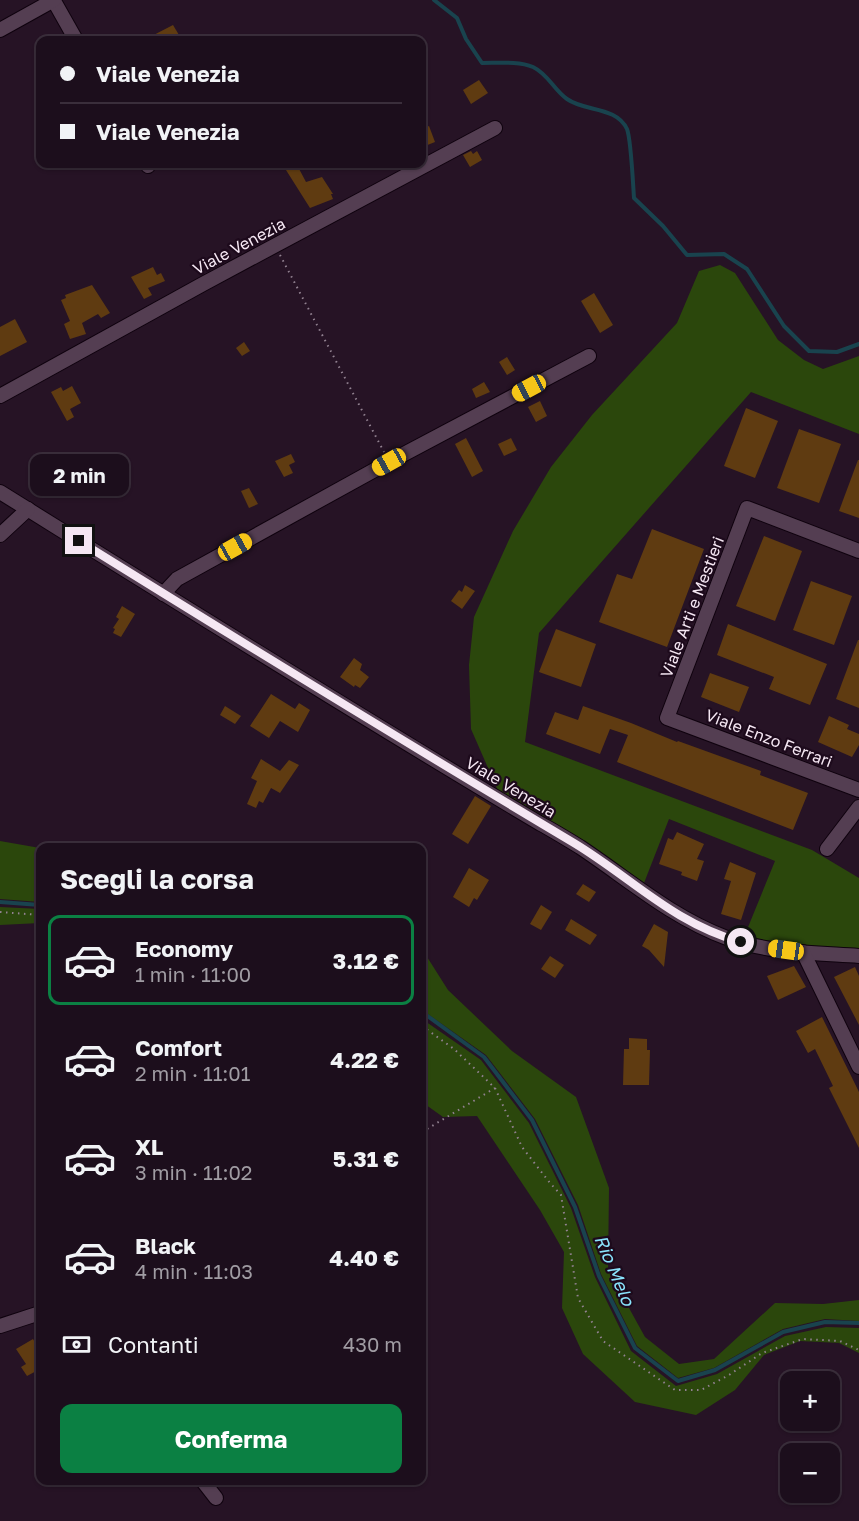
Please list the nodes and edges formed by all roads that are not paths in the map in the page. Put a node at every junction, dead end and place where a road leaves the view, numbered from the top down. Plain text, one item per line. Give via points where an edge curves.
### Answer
1 (54, 0) edge
2 (0, 30) edge
3 (74, 36) edge
4 (495, 128) dead end
5 (426, 165) edge
6 (420, 168) edge
7 (589, 356) dead end
8 (0, 396) edge
9 (0, 492) edge
10 (28, 509) junction
11 (0, 535) edge
12 (859, 551) edge
13 (164, 594) junction
14 (667, 718) joint
15 (859, 790) edge
16 (859, 807) edge
17 (827, 849) dead end
18 (803, 952) junction
19 (859, 956) edge
20 (859, 1067) edge
21 (36, 1314) edge
22 (0, 1326) edge
23 (206, 1485) edge
24 (216, 1498) dead end

1 - 2 street
1 - 3 street
4 - 5 street, Viale Venezia
6 - 8 street, Viale Venezia
7 - 13 street via 177,579
9 - 10 street, Viale Venezia
10 - 11 street
10 - 13 street, Viale Venezia
12 - 14 street, Viale Arti e Mestieri via 747,508
13 - 18 street, Viale Venezia via 578,846 667,909 729,939
14 - 15 street, Viale Enzo Ferrari
16 - 17 street
18 - 19 street, Viale Venezia
18 - 20 street
21 - 22 street
23 - 24 street

